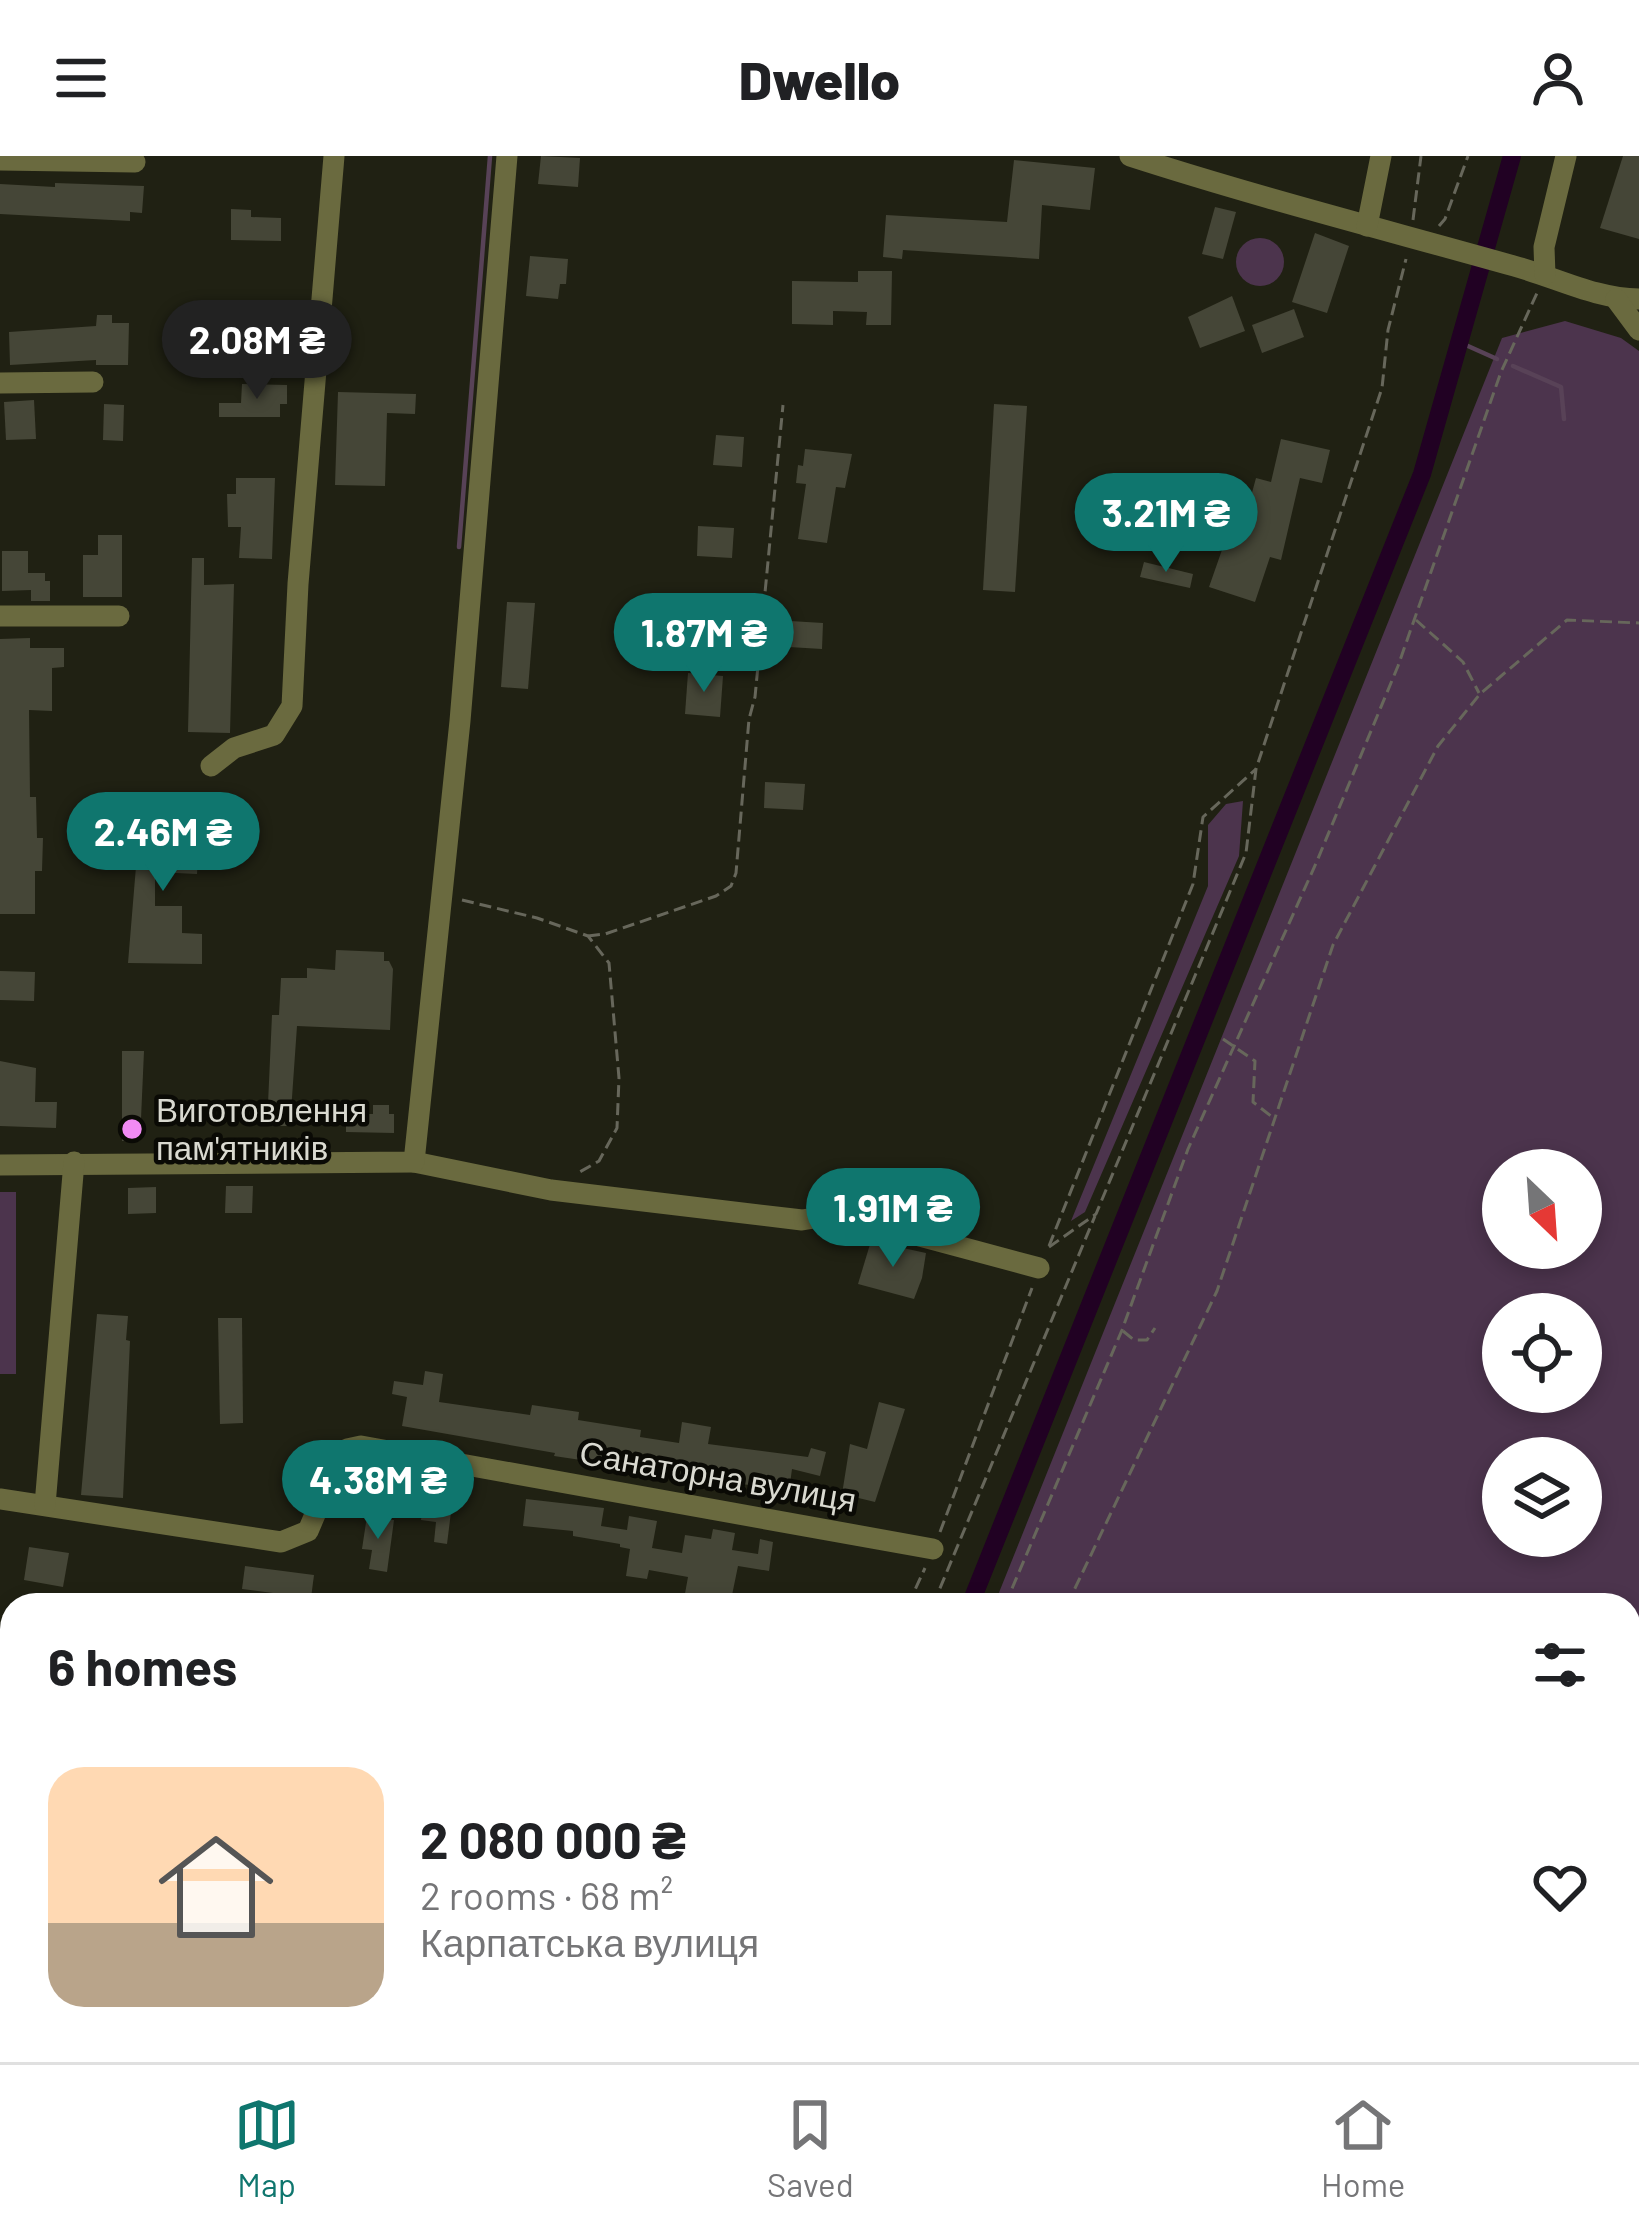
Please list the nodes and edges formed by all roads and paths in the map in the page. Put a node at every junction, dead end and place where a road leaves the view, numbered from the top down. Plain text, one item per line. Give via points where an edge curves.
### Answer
1 (334, 156) edge
2 (507, 156) edge
3 (1130, 156) edge
4 (1381, 156) edge
5 (1421, 156) edge
6 (1468, 156) edge
7 (1566, 156) edge
8 (0, 160) edge
9 (135, 162) dead end
10 (1367, 226) junction
11 (1418, 241) junction
12 (1545, 275) junction
13 (1628, 299) edge
14 (1639, 315) edge
15 (1639, 330) edge
16 (93, 382) dead end
17 (0, 383) edge
18 (784, 405) dead end
19 (0, 616) edge
20 (119, 616) dead end
21 (1414, 618) junction
22 (1639, 623) edge
23 (1480, 694) junction
24 (211, 766) dead end
25 (1256, 769) junction
26 (442, 896) junction
27 (588, 937) junction
28 (1223, 1039) dead end
29 (1235, 1045) junction
30 (1272, 1118) junction
31 (74, 1162) junction
32 (414, 1162) junction
33 (0, 1166) edge
34 (551, 1190) junction
35 (1096, 1214) junction
36 (1040, 1268) joint
37 (1155, 1328) dead end
38 (1122, 1330) junction
39 (0, 1499) edge
40 (45, 1505) junction
41 (933, 1550) junction
42 (913, 1593) edge
43 (938, 1593) edge
44 (1010, 1593) edge
45 (1073, 1593) edge

1 - 24 street via 292,706 274,735
2 - 26 street
3 - 10 street
4 - 10 street
5 - 11 path
6 - 11 path via 1445,219
7 - 12 street
8 - 9 street
10 - 11 street
11 - 12 street
11 - 25 path via 1388,330 1382,388
12 - 13 street
12 - 21 path via 1501,371
13 - 14 street
13 - 15 street
16 - 17 street
18 - 27 path via 736,873 716,896
19 - 20 street
21 - 23 path via 1463,662
21 - 29 path
22 - 23 path via 1567,620
23 - 30 path via 1438,746 1333,945
25 - 35 path via 1246,853
25 - 35 path via 1203,817 1193,884 1048,1247
26 - 27 path
26 - 32 street
27 - 34 path via 609,963 617,1128 599,1161
28 - 29 path
29 - 30 path via 1255,1061 1253,1102
29 - 38 path
30 - 45 path via 1217,1291
31 - 32 street
31 - 33 street
31 - 40 street
32 - 34 street
34 - 36 street via 802,1220 838,1214
35 - 43 path
36 - 41 path
37 - 38 path via 1148,1340
38 - 44 path
39 - 40 street, Санаторна вулиця
40 - 41 street, Санаторна вулиця via 281,1542 308,1531 338,1461 361,1446
41 - 42 path

